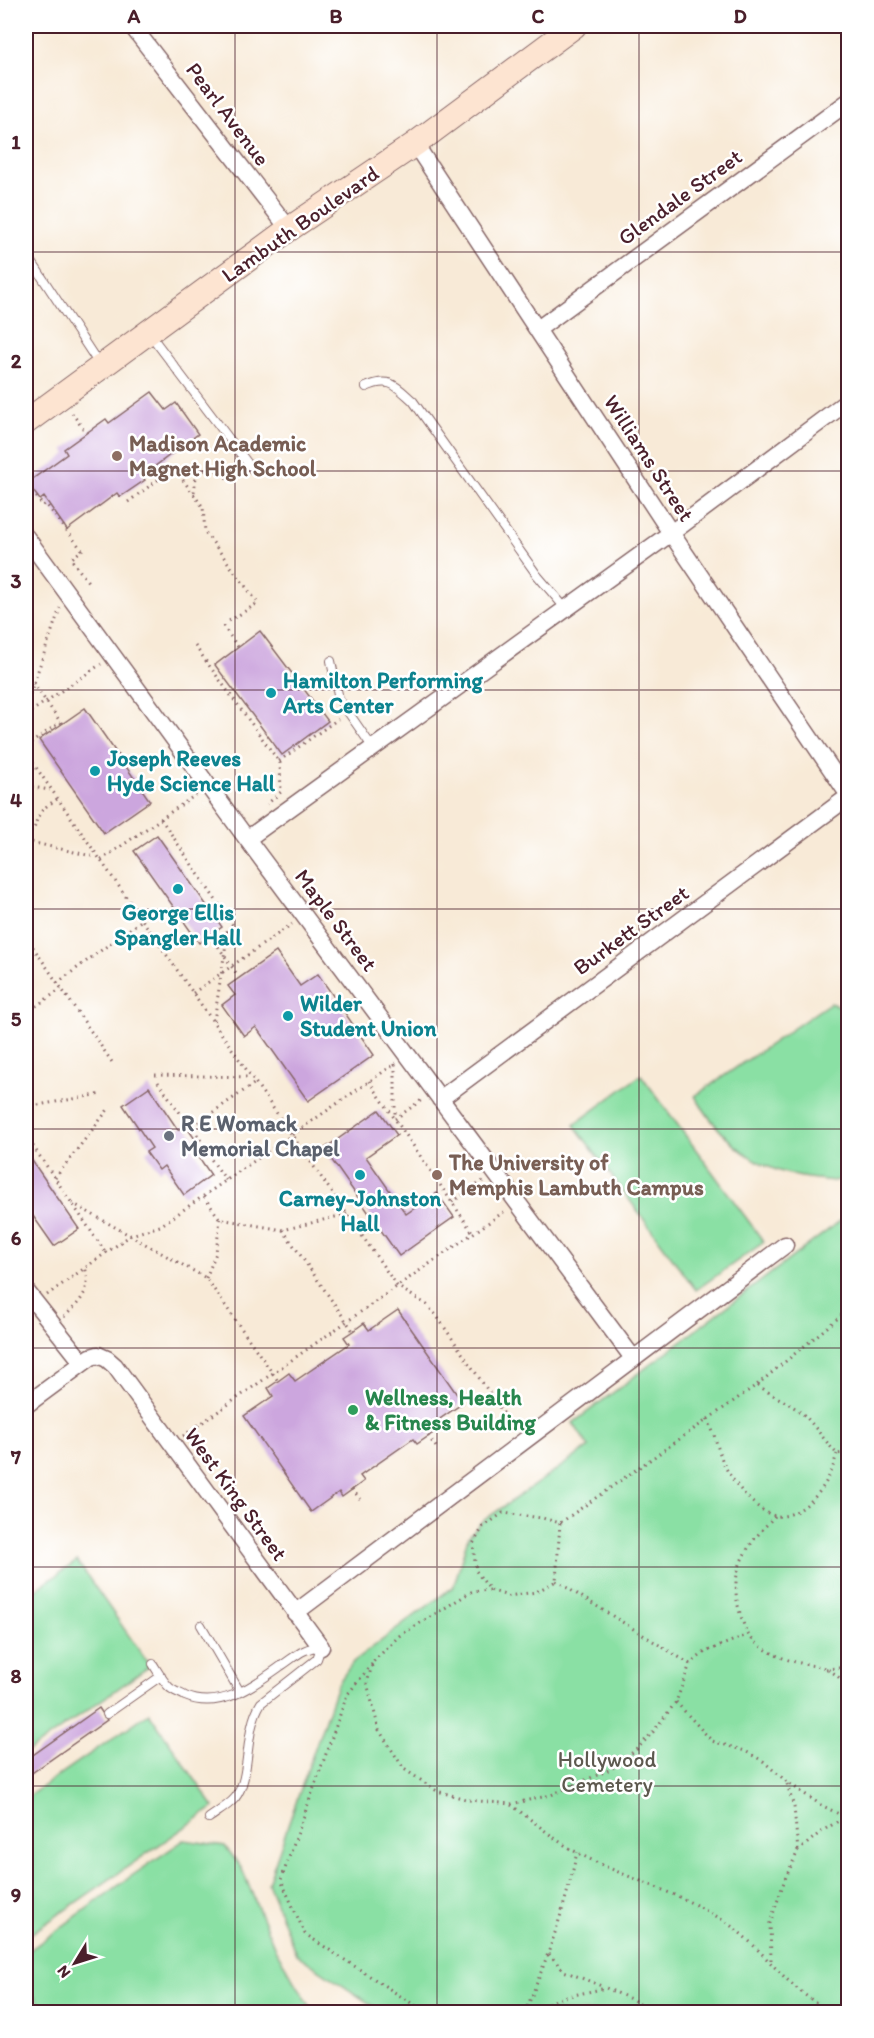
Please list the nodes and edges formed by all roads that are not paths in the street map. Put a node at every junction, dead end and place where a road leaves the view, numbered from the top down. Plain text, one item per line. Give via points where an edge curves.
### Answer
1 (132, 26) edge
2 (574, 26) edge
3 (548, 33) edge
4 (849, 102) edge
5 (415, 144) junction
6 (289, 230) junction
7 (26, 253) edge
8 (538, 329) junction
9 (149, 332) junction
10 (101, 367) junction
11 (366, 387) dead end
12 (849, 401) edge
13 (26, 422) edge
14 (252, 469) dead end
15 (671, 533) junction
16 (26, 537) edge
17 (566, 609) junction
18 (331, 661) dead end
19 (373, 748) junction
20 (849, 796) edge
21 (247, 839) junction
22 (432, 1099) junction
23 (785, 1245) dead end
24 (26, 1291) edge
25 (633, 1358) junction
26 (83, 1363) junction
27 (26, 1405) edge
28 (295, 1613) junction
29 (201, 1625) dead end
30 (321, 1647) junction
31 (153, 1664) dead end
32 (161, 1676) junction
33 (266, 1677) junction
34 (275, 1691) junction
35 (240, 1692) junction
36 (107, 1714) dead end
37 (209, 1818) dead end

1 - 6 street, Pearl Avenue
2 - 3 street, Lambuth Boulevard
3 - 5 street, Lambuth Boulevard
4 - 8 street, Glendale Street
5 - 6 street, Lambuth Boulevard
5 - 8 street, Williams Street
6 - 9 street, Lambuth Boulevard
7 - 10 lane
8 - 15 street, Williams Street
9 - 10 street, Lambuth Boulevard
9 - 14 lane
10 - 13 street, Lambuth Boulevard
11 - 17 lane via 378,381 394,384 413,401 537,575
12 - 15 street
15 - 17 street
15 - 20 street, Williams Street
16 - 21 street, Maple Street
17 - 19 street
18 - 19 lane via 339,699
19 - 21 street
20 - 22 street, Burkett Street
21 - 22 street, Maple Street
22 - 25 street, Maple Street via 517,1202
23 - 25 street
24 - 26 street
25 - 28 street
26 - 27 street
26 - 28 street, West King Street via 98,1355 115,1366
28 - 30 street, West King Street
29 - 35 lane
30 - 33 lane via 309,1647
30 - 34 lane via 317,1659
31 - 32 lane
32 - 35 lane via 169,1688 206,1702
32 - 36 lane
33 - 34 lane
33 - 35 lane
34 - 37 lane via 256,1710 242,1787

